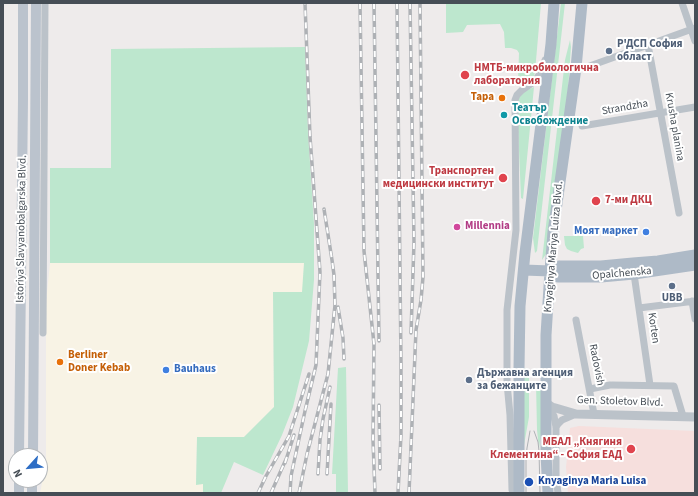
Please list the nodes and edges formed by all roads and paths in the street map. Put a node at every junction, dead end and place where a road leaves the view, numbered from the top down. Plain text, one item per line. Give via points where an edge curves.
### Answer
1 (23, 3) edge
2 (36, 3) edge
3 (45, 3) edge
4 (554, 3) edge
5 (582, 3) edge
6 (682, 3) edge
7 (693, 29) edge
8 (695, 41) edge
9 (551, 44) junction
10 (648, 45) junction
11 (587, 67) dead end
12 (695, 107) edge
13 (660, 113) junction
14 (582, 126) dead end
15 (679, 213) dead end
16 (695, 255) edge
17 (695, 265) edge
18 (524, 270) junction
19 (550, 271) junction
20 (634, 274) junction
21 (694, 301) edge
22 (639, 308) junction
23 (695, 319) edge
24 (576, 320) dead end
25 (43, 333) dead end
26 (650, 385) junction
27 (590, 389) junction
28 (546, 403) junction
29 (576, 414) junction
30 (594, 414) junction
31 (682, 416) junction
32 (695, 417) edge
33 (556, 427) junction
34 (19, 448) edge
35 (32, 448) edge
36 (513, 493) edge
37 (519, 493) edge
38 (548, 493) edge
39 (558, 493) edge

1 - 34 main road, Istoriya Slavyanobalgarska Blvd.
2 - 35 main road, Istoriya Slavyanobalgarska Blvd.
3 - 25 street, Istoriya Slavyanobalgarska Blvd.
4 - 9 main road
5 - 19 main road, Knyaginya Mariya Luiza Blvd.
6 - 7 street
7 - 8 street
7 - 10 street
9 - 18 main road
9 - 36 street via 537,79 522,90 515,100 516,230 507,310
10 - 11 street
10 - 13 street, Krusha planina
12 - 13 street, Strandzha
13 - 14 street, Strandzha
13 - 15 street, Krusha planina
16 - 19 main road, Opalchenska via 601,266 559,266
17 - 20 main road, Opalchenska
18 - 19 main road, Opalchenska
18 - 37 main road via 519,327
19 - 20 main road, Opalchenska via 558,277
19 - 28 main road, Knyaginya Mariya Luiza Blvd. via 546,335
20 - 22 street, Korten
21 - 22 street
21 - 23 street
22 - 26 street, Korten
24 - 27 street, Radovish
26 - 27 street via 611,385
26 - 31 street via 674,386
27 - 30 street, Radovish
28 - 29 street, Gen. Stoletov Blvd. via 559,410
28 - 33 street via 554,416
28 - 38 main road, Knyaginya Mariya Luiza Blvd.
29 - 30 street, Gen. Stoletov Blvd.
29 - 33 street via 562,420
30 - 31 street, Gen. Stoletov Blvd.
31 - 32 street, Gen. Stoletov Blvd.
33 - 39 street

